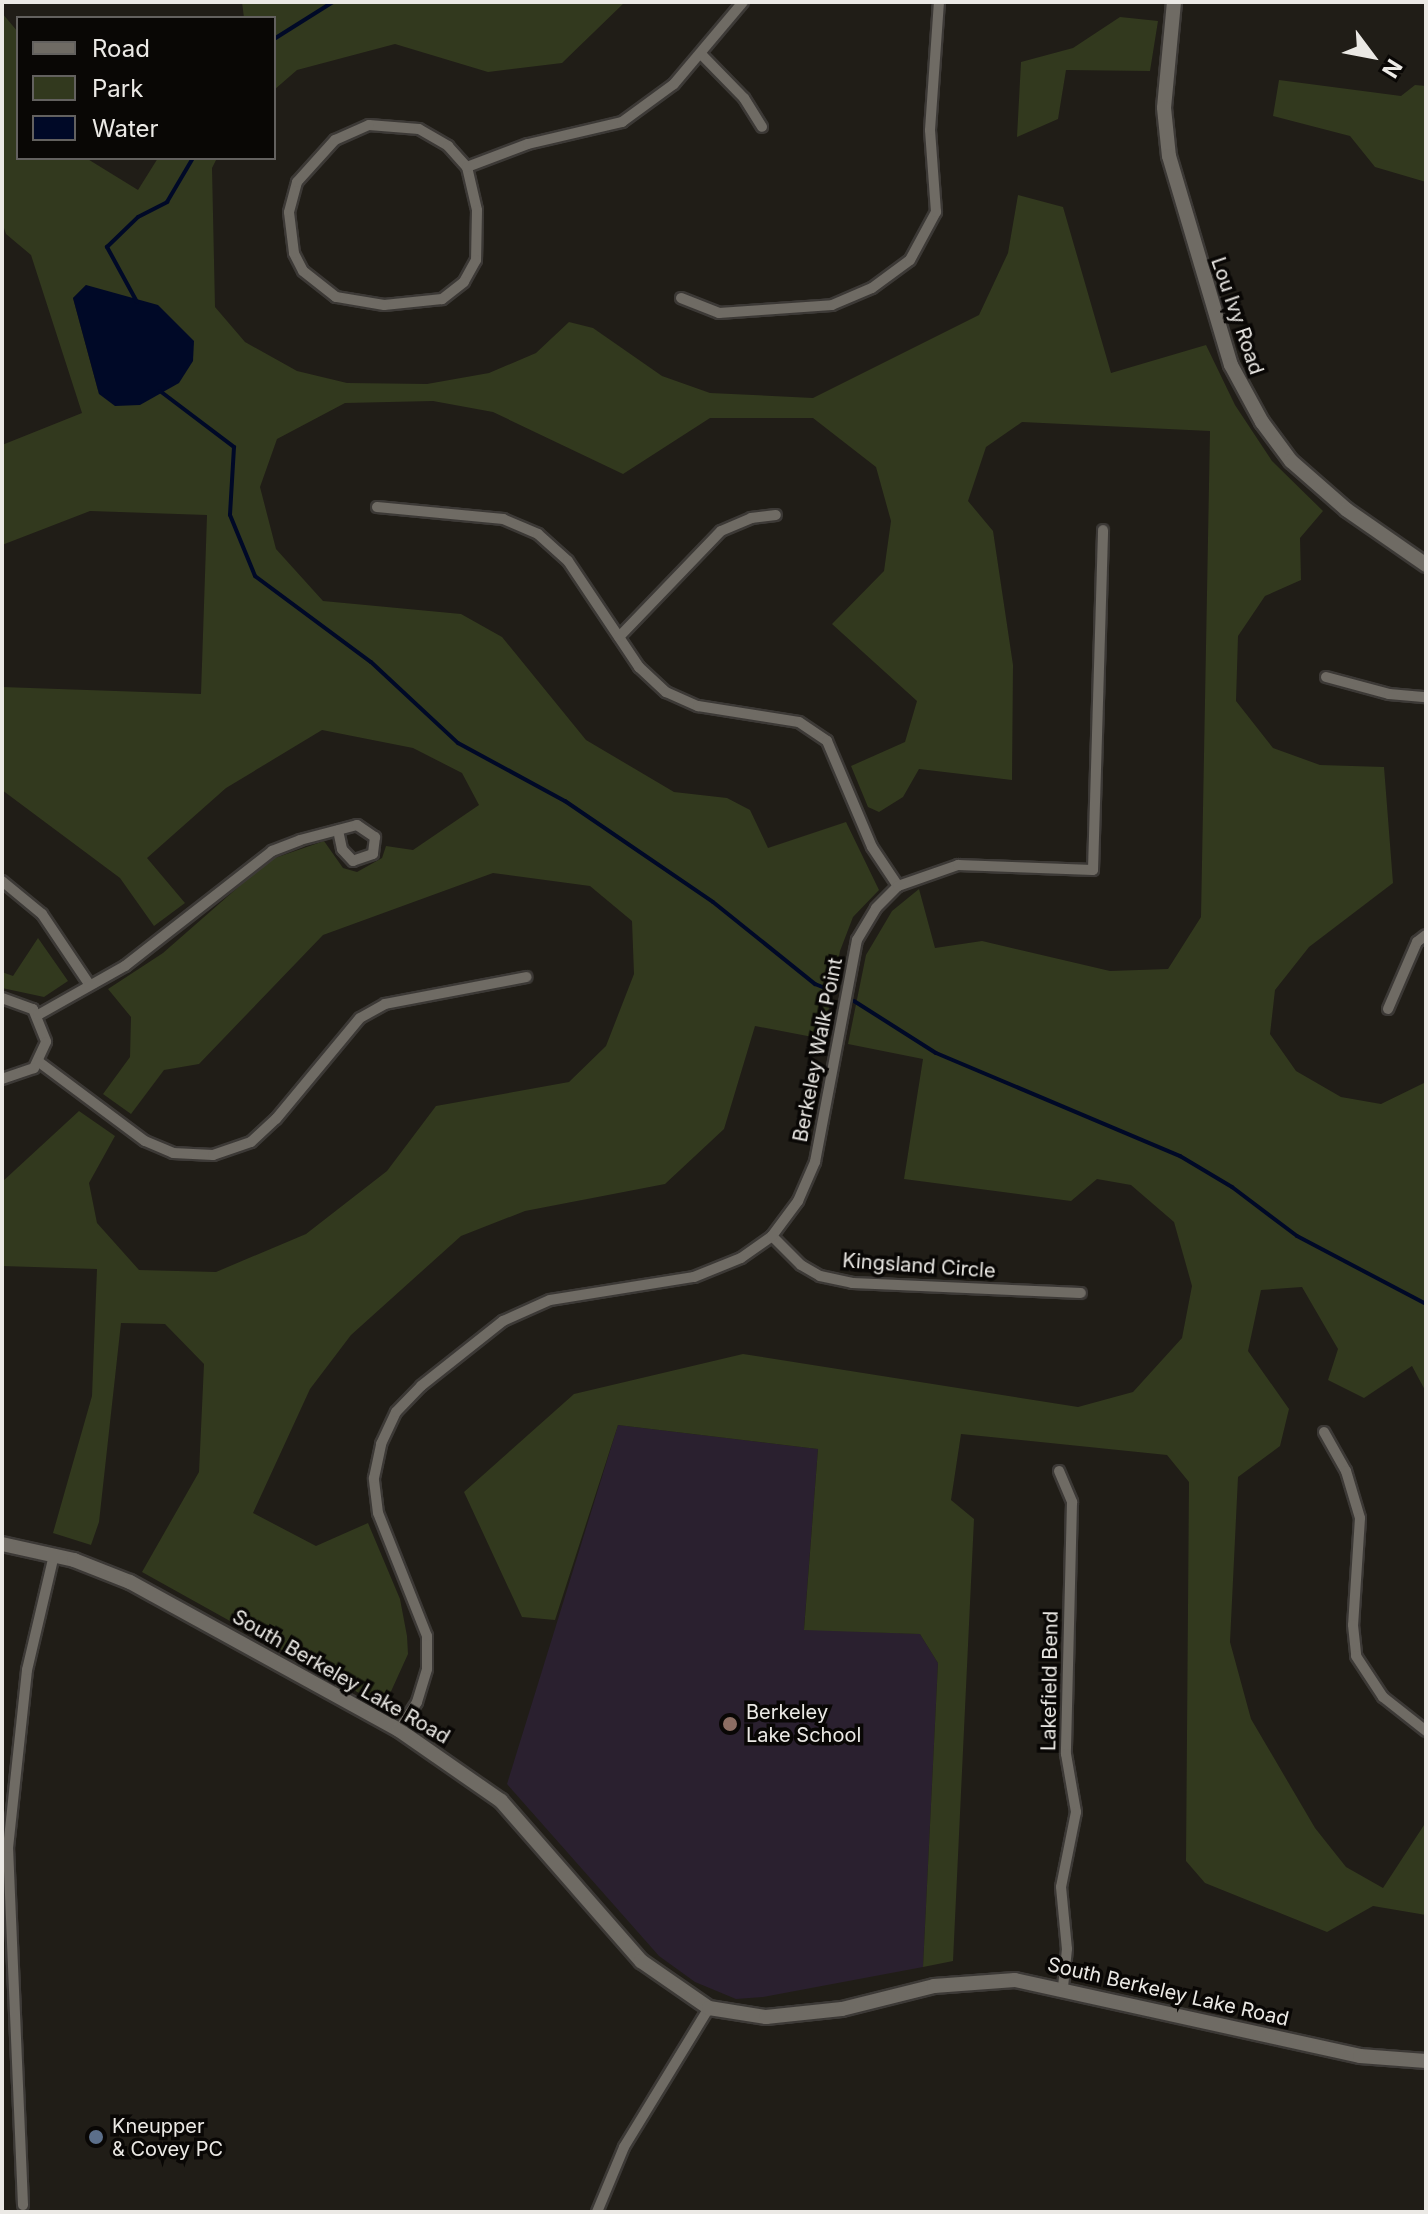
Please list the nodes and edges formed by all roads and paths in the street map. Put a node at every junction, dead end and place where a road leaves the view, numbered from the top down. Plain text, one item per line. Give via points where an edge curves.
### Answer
1 (743, 2) edge
2 (939, 2) edge
3 (1174, 2) edge
4 (701, 54) junction
5 (762, 127) dead end
6 (467, 167) junction
7 (681, 298) dead end
8 (377, 507) dead end
9 (776, 515) dead end
10 (1103, 530) dead end
11 (1426, 565) edge
12 (619, 637) junction
13 (1326, 677) dead end
14 (1426, 697) edge
15 (338, 830) dead end
16 (2, 881) edge
17 (898, 886) junction
18 (1426, 935) edge
19 (526, 977) dead end
20 (89, 984) junction
21 (2, 998) edge
22 (1388, 1009) dead end
23 (38, 1015) junction
24 (39, 1062) junction
25 (2, 1079) edge
26 (772, 1236) junction
27 (1081, 1293) dead end
28 (1324, 1432) dead end
29 (1059, 1471) dead end
30 (2, 1544) edge
31 (54, 1555) junction
32 (399, 1730) junction
33 (1426, 1731) edge
34 (1063, 1987) junction
35 (709, 2008) junction
36 (1426, 2061) edge
37 (23, 2205) dead end
38 (597, 2212) edge

1 - 4 street
2 - 7 street via 930,130 936,212 910,260 872,288 832,305 719,313
3 - 11 street, Lou Ivy Road via 1164,108 1169,156 1231,365 1291,461 1347,510
4 - 5 street via 744,98
4 - 6 street via 674,84 622,122 528,144
6 - 6 street via 478,245 470,272 453,292 430,303 384,305 336,297 303,271 289,233 292,197 308,165 335,140 369,125 403,125 448,146
8 - 12 street via 503,519 538,534 568,561
9 - 12 street via 751,518 721,531
10 - 17 street, Berkeley Walk Point via 1093,870 958,865
12 - 17 street via 639,667 666,692 698,706 799,722 827,741 872,847
13 - 14 street via 1389,694
15 - 20 street via 272,851 172,932
16 - 20 street via 42,914
17 - 26 street, Berkeley Walk Point via 876,908 857,940 815,1162 798,1201
18 - 22 street via 1417,942
19 - 24 street via 385,1004 360,1018 276,1119 251,1142 213,1155 173,1153 145,1141
20 - 23 street
21 - 23 street via 26,1004
23 - 24 street via 46,1042
24 - 25 street via 20,1077
26 - 27 street, Kingsland Circle via 801,1265 820,1276 852,1283
26 - 32 street, Berkeley Walk Point via 741,1258 694,1277 550,1300 503,1321 396,1412 381,1444 374,1478 378,1513 427,1636 420,1691
28 - 33 street via 1346,1471 1360,1518 1356,1656 1383,1697
29 - 34 street, Lakefield Bend via 1072,1502 1066,1754 1076,1812 1060,1899 1067,1949
30 - 31 street, South Berkeley Lake Road
31 - 32 street, South Berkeley Lake Road via 130,1582
31 - 37 street via 27,1670 8,1848
32 - 35 street, South Berkeley Lake Road via 501,1801 641,1961
34 - 35 street, South Berkeley Lake Road via 977,1980 842,2009 766,2017
34 - 36 street, South Berkeley Lake Road via 1360,2056
35 - 38 street via 624,2147

